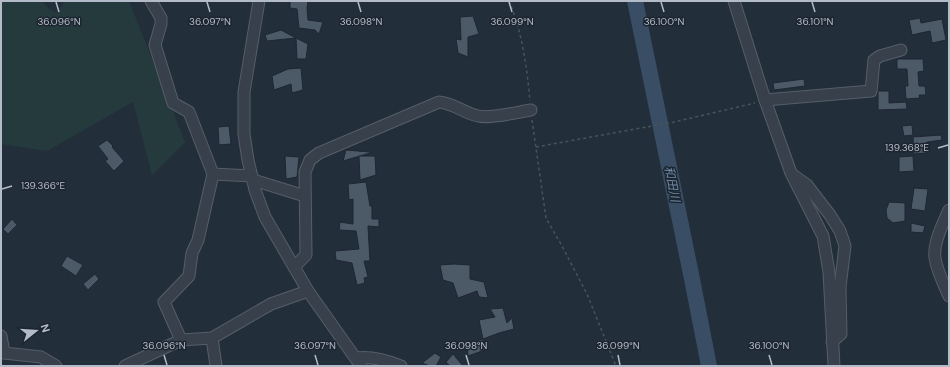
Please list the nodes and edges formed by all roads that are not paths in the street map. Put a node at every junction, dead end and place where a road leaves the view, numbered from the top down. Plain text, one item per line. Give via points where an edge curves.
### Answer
1 (151, 1) edge
2 (259, 1) edge
3 (734, 1) edge
4 (901, 50) dead end
5 (765, 100) junction
6 (531, 110) road end
7 (791, 173) junction
8 (213, 174) junction
9 (252, 178) junction
10 (305, 196) junction
11 (949, 210) edge
12 (294, 267) junction
13 (308, 291) junction
14 (949, 296) edge
15 (1, 336) edge
16 (212, 338) junction
17 (181, 340) junction
18 (832, 342) junction
19 (358, 362) edge
20 (56, 366) edge
21 (125, 366) edge
22 (216, 366) edge
23 (401, 366) edge
24 (834, 366) edge

1 - 8 street via 161,18 155,45 173,103 189,112
2 - 9 street via 244,92 244,134
3 - 5 street
4 - 5 street via 874,60 871,92
5 - 7 street
6 - 10 street via 478,116 439,102 319,153 310,160 304,172
7 - 18 street via 823,236 829,272
7 - 18 street via 807,185 830,215 840,231 845,246 840,287 841,334
8 - 9 street
8 - 17 street via 198,240 192,253 189,276 164,302
9 - 10 street
9 - 12 street via 265,217
10 - 12 street via 306,255
11 - 14 street via 941,226 935,258
12 - 13 street
13 - 16 street via 271,304
13 - 19 street
15 - 20 street via 4,353 41,358
16 - 17 street
16 - 22 street
17 - 21 street
18 - 24 street
19 - 23 street via 366,356

